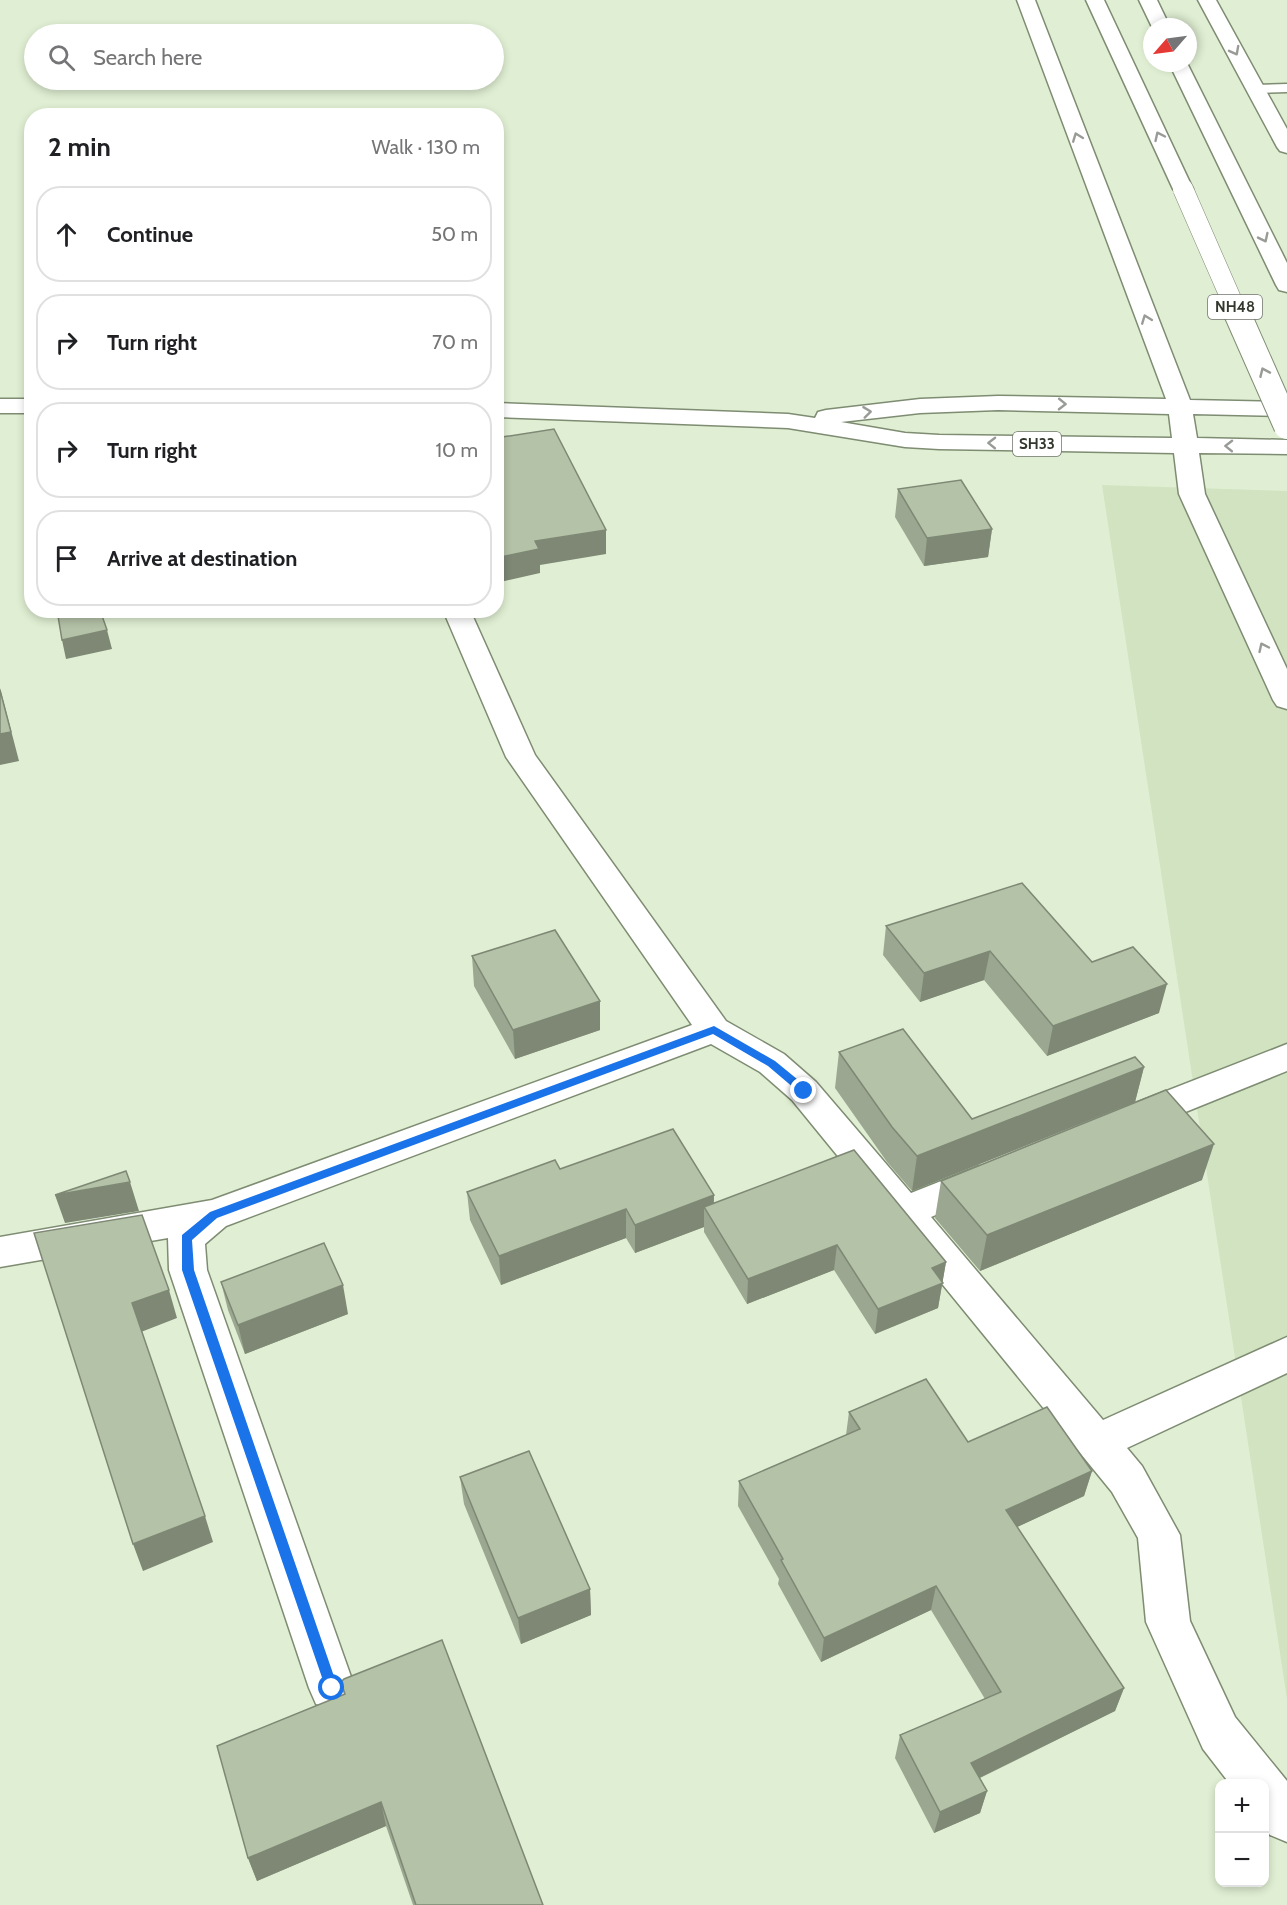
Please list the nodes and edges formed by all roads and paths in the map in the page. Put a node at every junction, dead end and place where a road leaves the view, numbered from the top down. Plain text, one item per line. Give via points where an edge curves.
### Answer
1 (1026, 0) edge
2 (1095, 0) edge
3 (1148, 0) edge
4 (1207, 0) edge
5 (1157, 18) edge
6 (1183, 72) edge
7 (1287, 88) edge
8 (1255, 89) junction
9 (1285, 141) edge
10 (1287, 285) edge
11 (0, 406) edge
12 (24, 406) edge
13 (1179, 406) junction
14 (1287, 409) edge
15 (504, 410) edge
16 (788, 421) junction
17 (1287, 426) edge
18 (1185, 446) junction
19 (1287, 447) edge
20 (460, 618) edge
21 (1287, 700) edge
22 (714, 1030) junction
23 (1287, 1057) edge
24 (1101, 1132) edge
25 (1014, 1167) edge
26 (905, 1212) junction
27 (213, 1215) junction
28 (0, 1252) edge
29 (1287, 1354) edge
30 (1097, 1443) junction
31 (332, 1688) dead end
32 (1256, 1779) edge
33 (1269, 1796) edge
34 (1287, 1818) edge

13 -> 1 main road
17 -> 2 main road, NH48, bridge via 1184,189
3 - 5 main road
4 -> 8 main road
6 -> 10 main road
7 - 8 lane
8 - 9 main road
11 - 12 main road
13 - 14 main road, SH33
16 -> 13 main road, SH33 via 920,406 998,403
13 - 18 main road
15 - 16 main road, SH33
18 -> 16 main road, SH33 via 928,442
19 -> 18 main road, SH33
21 -> 18 main road via 1192,494
20 - 22 main road via 521,757
22 - 26 main road via 772,1063 804,1091
22 - 27 main road
23 - 24 main road
25 - 26 main road
26 - 30 main road
27 - 28 main road
27 - 31 main road via 186,1239 188,1270
29 - 30 main road
30 - 32 main road via 1127,1479 1159,1535 1168,1622 1219,1733
33 - 34 main road

